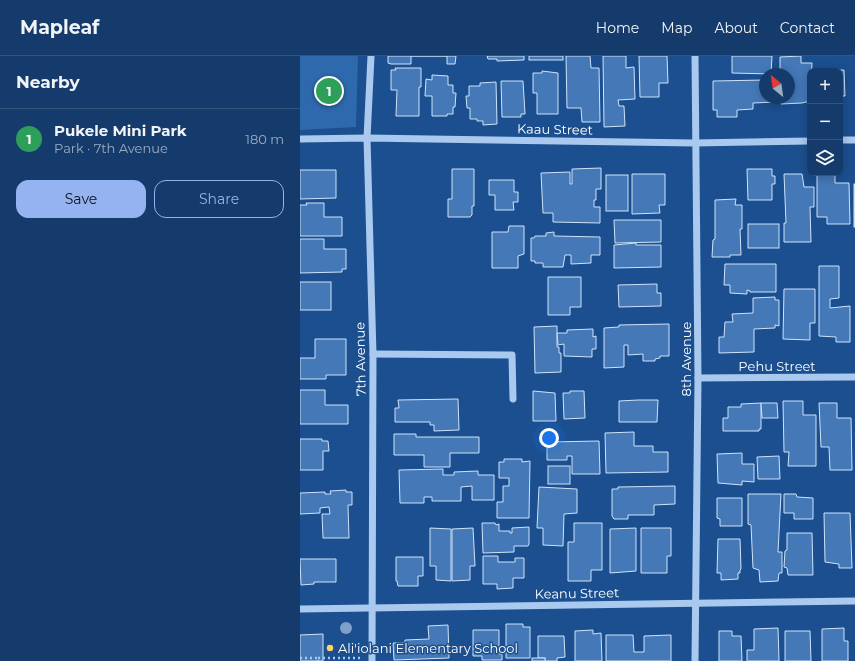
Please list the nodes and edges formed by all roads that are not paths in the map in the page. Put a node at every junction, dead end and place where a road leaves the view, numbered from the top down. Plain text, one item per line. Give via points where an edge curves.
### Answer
1 (371, 56) edge
2 (695, 56) edge
3 (367, 138) junction
4 (300, 139) edge
5 (843, 140) edge
6 (855, 140) edge
7 (807, 141) edge
8 (695, 143) junction
9 (373, 354) junction
10 (855, 377) edge
11 (698, 378) junction
12 (513, 399) dead end
13 (855, 601) edge
14 (694, 602) junction
15 (372, 608) junction
16 (300, 609) edge
17 (372, 661) edge
18 (695, 661) edge

1 - 3 street, 7th Avenue
2 - 8 street, 8th Avenue
3 - 4 street, Kaau Street
3 - 8 street, Kaau Street
3 - 9 street, 7th Avenue
5 - 6 street
7 - 8 street, Kaau Street
8 - 11 street, 8th Avenue
9 - 12 street via 512,355
9 - 15 street, 7th Avenue
10 - 11 street, Pehu Street
11 - 14 street, 8th Avenue
13 - 14 street, Keanu Street
14 - 15 street, Keanu Street
14 - 18 street, 8th Avenue
15 - 16 street, Keanu Street
15 - 17 street, 7th Avenue

